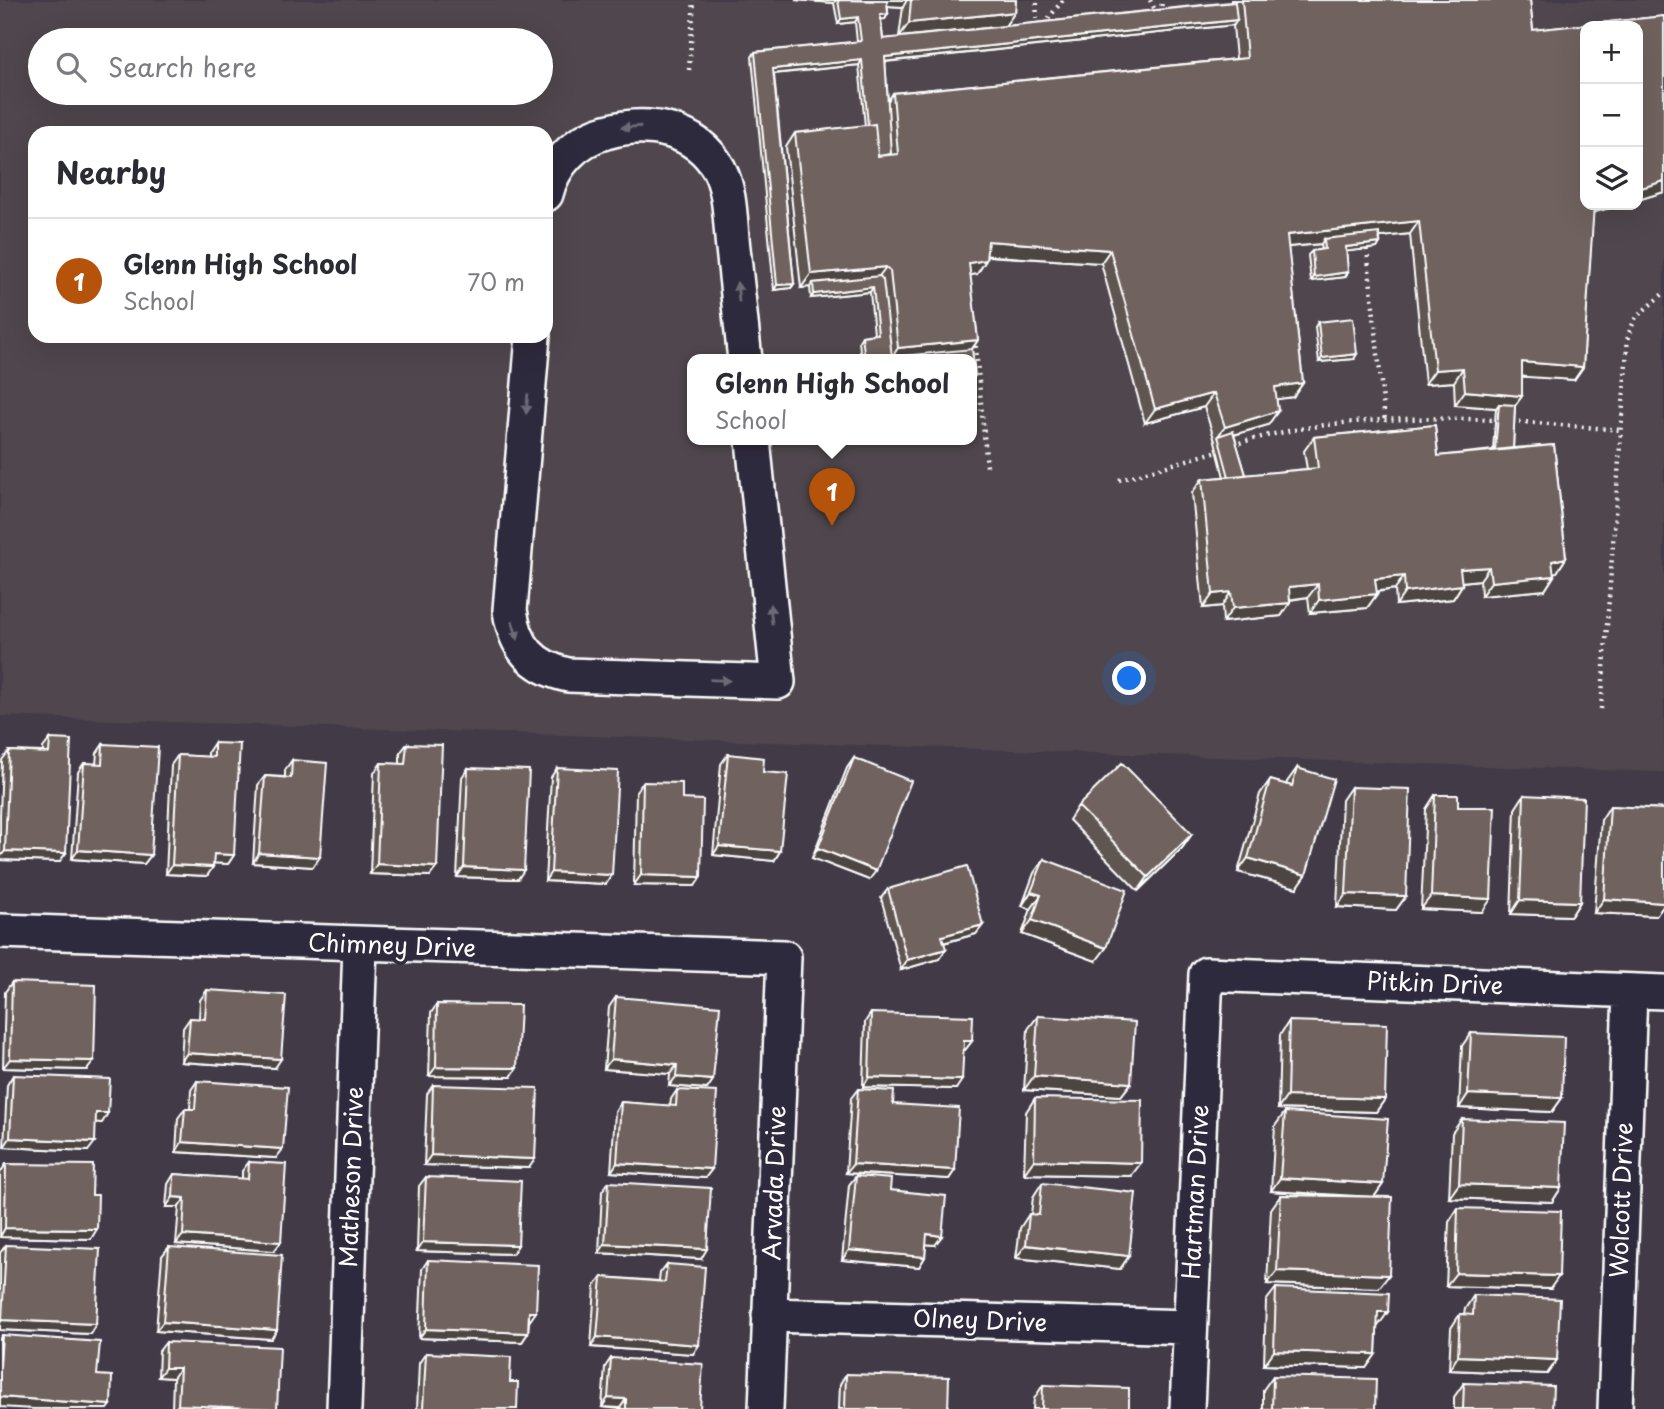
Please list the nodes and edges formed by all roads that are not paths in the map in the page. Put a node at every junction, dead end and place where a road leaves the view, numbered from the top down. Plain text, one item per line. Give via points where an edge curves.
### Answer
1 (553, 174) edge
2 (532, 343) edge
3 (744, 354) edge
4 (754, 445) edge
5 (0, 931) edge
6 (360, 945) junction
7 (784, 957) joint
8 (1206, 974) joint
9 (1630, 992) junction
10 (1664, 992) edge
11 (769, 1315) junction
12 (1190, 1327) junction
13 (344, 1409) edge
14 (766, 1409) edge
15 (1187, 1409) edge
16 (1615, 1409) edge

3 -> 1 street via 728,199 719,170 696,144 660,127 618,128 565,156
2 -> 4 street via 510,610 520,647 534,663 568,675 778,682
5 - 6 street, Chimney Drive
6 - 7 street, Chimney Drive
6 - 13 street, Matheson Drive
7 - 11 street, Arvada Drive
8 - 9 street, Pitkin Drive
8 - 12 street, Hartman Drive
9 - 10 street, Pitkin Drive
9 - 16 street, Wolcott Drive
11 - 12 street, Olney Drive
11 - 14 street, Arvada Drive
12 - 15 street, Hartman Drive

